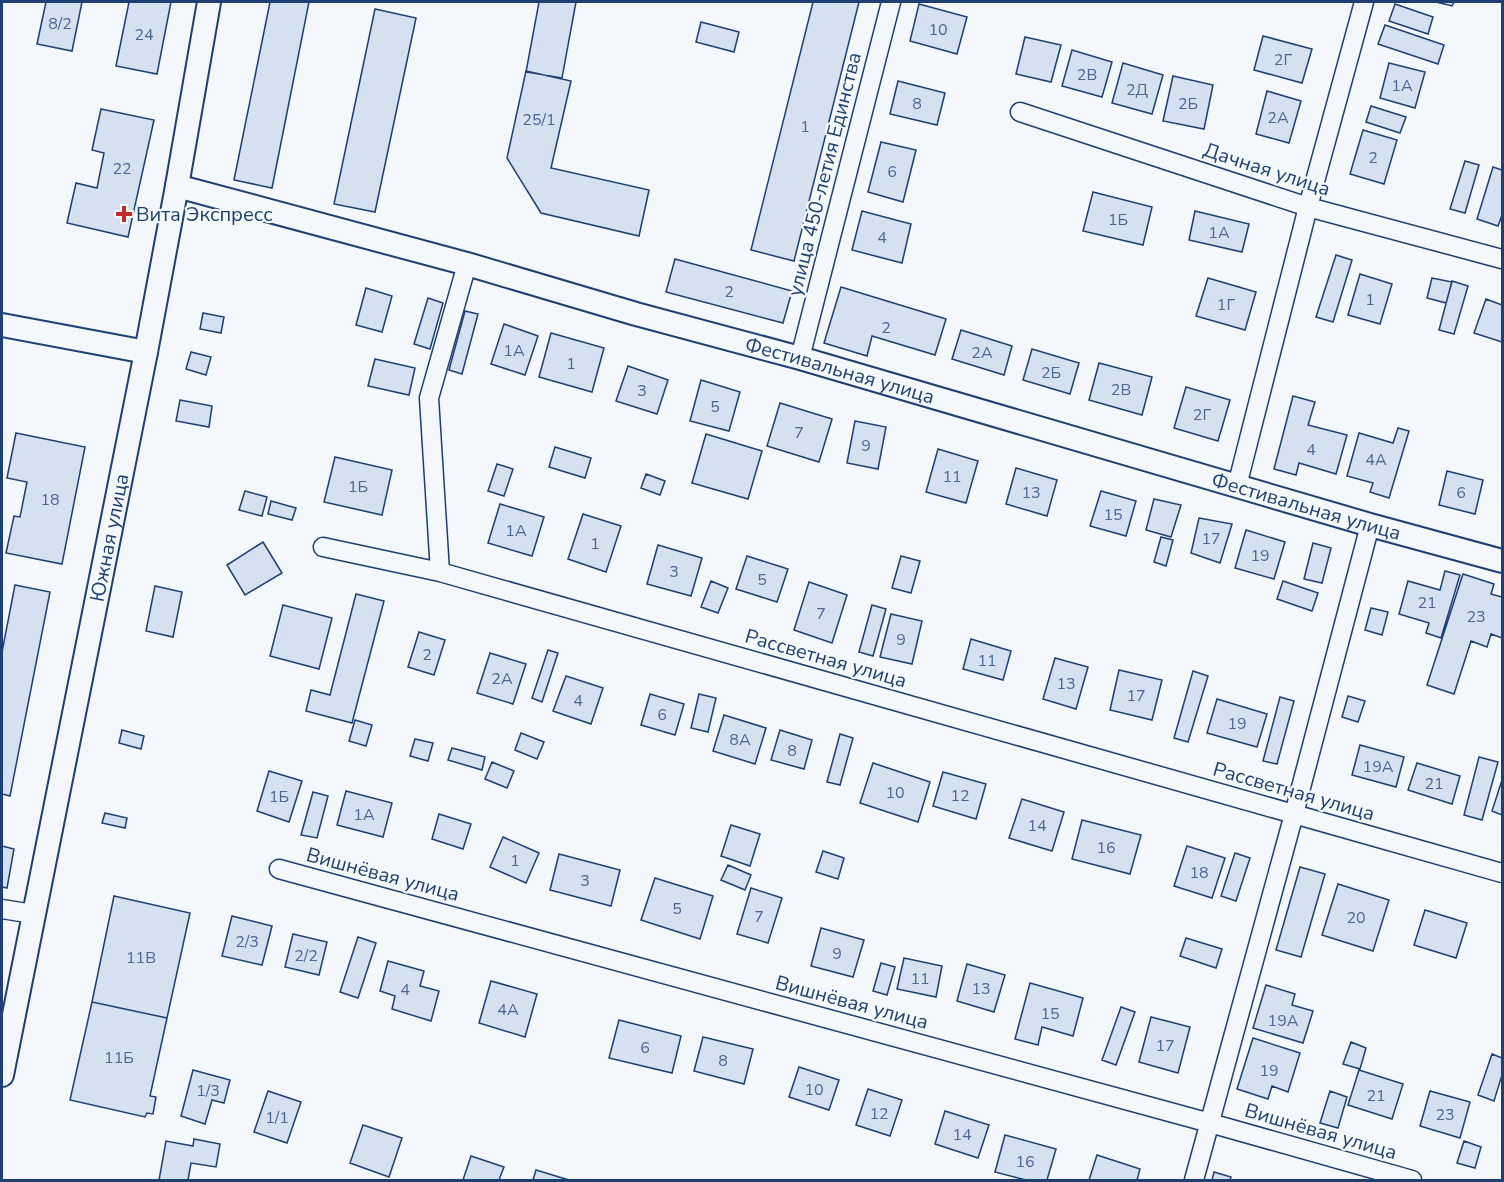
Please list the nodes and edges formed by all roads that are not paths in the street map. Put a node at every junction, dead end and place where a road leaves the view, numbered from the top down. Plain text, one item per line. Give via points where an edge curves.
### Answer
1 (209, 2) edge
2 (891, 2) edge
3 (1364, 2) edge
4 (1020, 111) dead end
5 (177, 186) junction
6 (1308, 207) junction
7 (1503, 259) edge
8 (467, 264) junction
9 (2, 326) edge
10 (146, 352) junction
11 (800, 358) junction
12 (1237, 486) junction
13 (1370, 525) junction
14 (323, 547) dead end
15 (1503, 561) edge
16 (440, 572) junction
17 (1294, 814) junction
18 (279, 869) dead end
19 (1503, 873) edge
20 (2, 909) edge
21 (33, 914) junction
22 (2, 1075) edge
23 (1210, 1123) junction
24 (1194, 1180) edge
25 (1412, 1180) edge

1 - 5 street, Южная улица
2 - 11 street, улица 450-летия Единства
3 - 6 street
4 - 6 street, Дачная улица
5 - 8 street, Фестивальная улица
5 - 10 street, Южная улица
6 - 7 street, Дачная улица
6 - 12 street
8 - 11 street, Фестивальная улица
8 - 16 street via 429,398
9 - 10 street
10 - 21 street, Южная улица
11 - 12 street, Фестивальная улица
12 - 13 street, Фестивальная улица
13 - 15 street, Фестивальная улица
13 - 17 street
14 - 16 street, Рассветная улица
16 - 17 street, Рассветная улица
17 - 19 street, Рассветная улица
17 - 23 street
18 - 23 street, Вишнёвая улица
20 - 21 street
21 - 22 street, Южная улица
23 - 24 street
23 - 25 street, Вишнёвая улица

